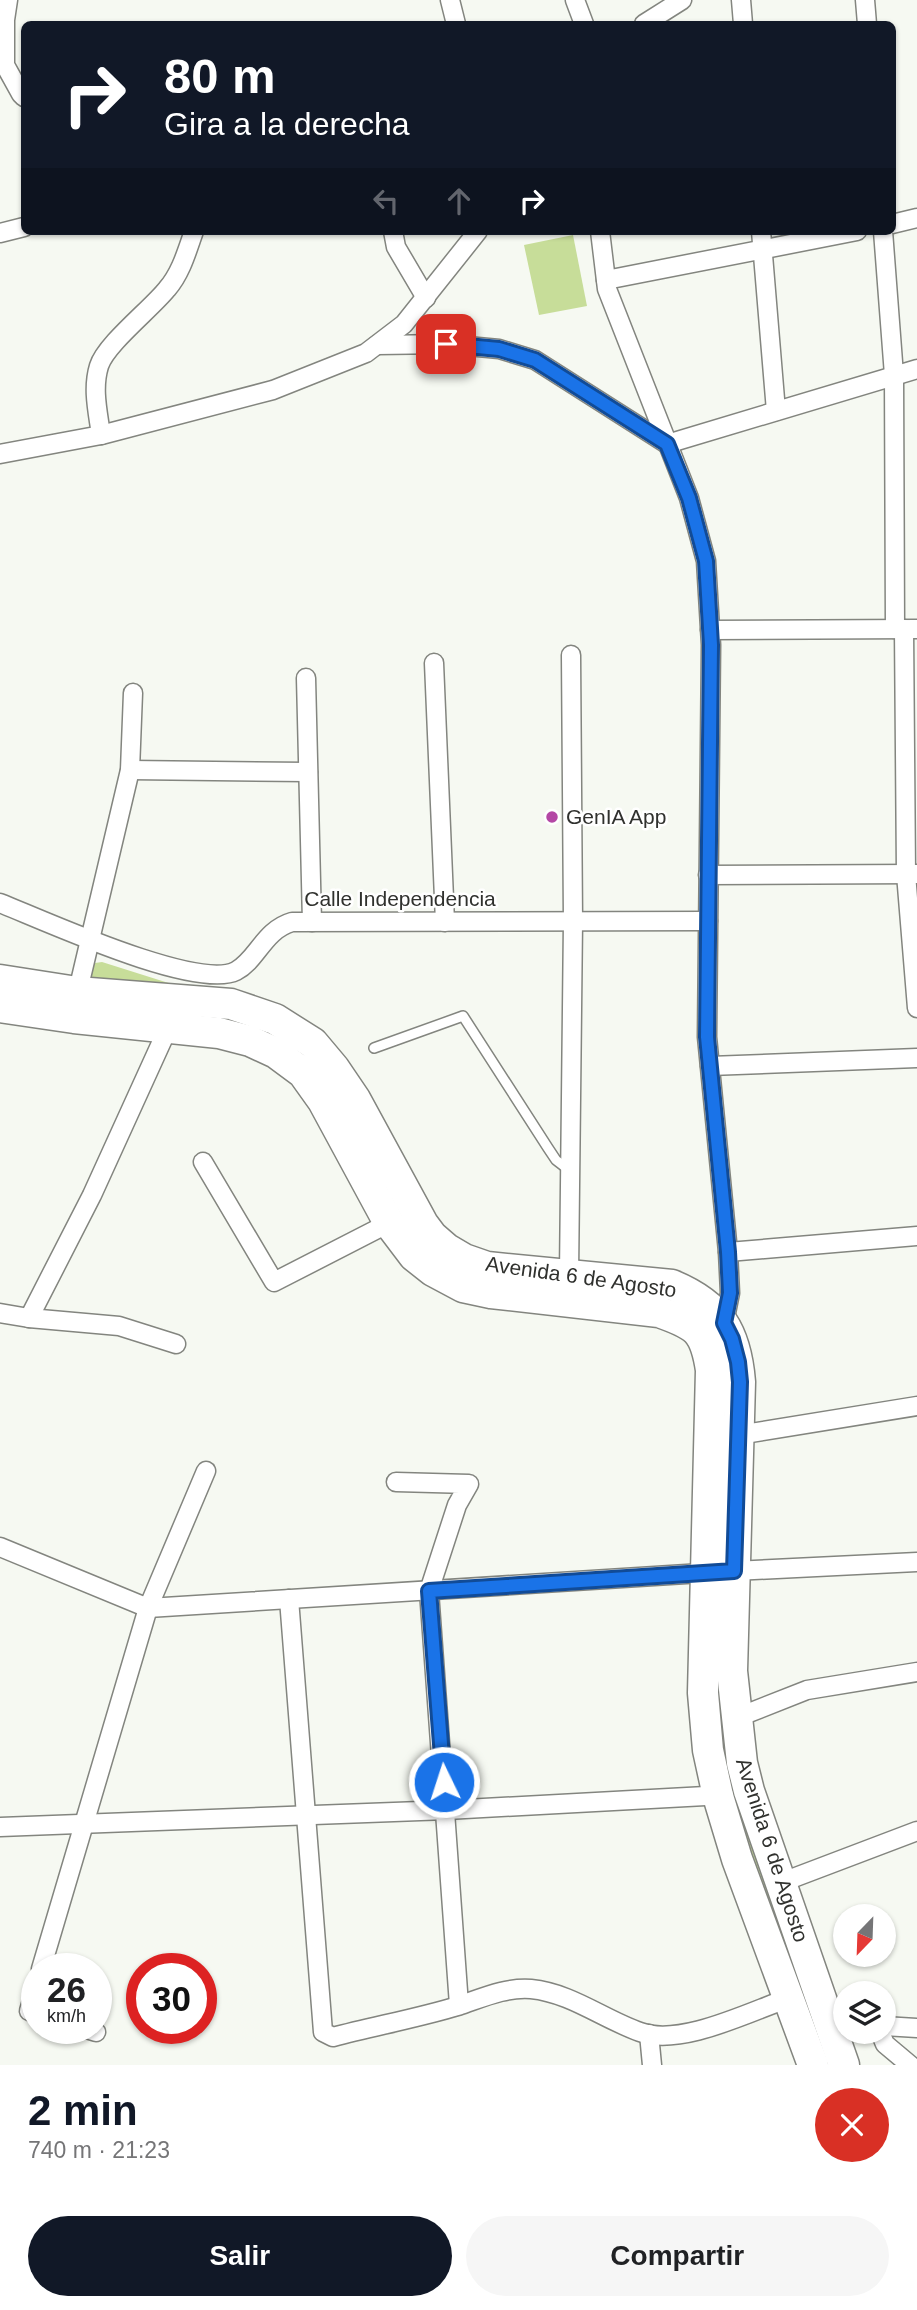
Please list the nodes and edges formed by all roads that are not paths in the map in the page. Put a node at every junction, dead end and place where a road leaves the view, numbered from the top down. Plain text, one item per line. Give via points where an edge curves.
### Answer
1 (7, 0) edge
2 (450, 0) edge
3 (575, 0) edge
4 (682, 0) edge
5 (741, 0) edge
6 (865, 0) edge
7 (0, 2) edge
8 (455, 21) edge
9 (583, 21) edge
10 (649, 21) edge
11 (743, 21) edge
12 (867, 21) edge
13 (21, 94) edge
14 (917, 219) edge
15 (896, 223) edge
16 (21, 228) edge
17 (0, 233) edge
18 (192, 235) edge
19 (394, 235) edge
20 (475, 235) edge
21 (600, 235) edge
22 (761, 235) edge
23 (838, 235) edge
24 (883, 235) edge
25 (762, 250) junction
26 (606, 280) junction
27 (426, 298) junction
28 (377, 345) junction
29 (917, 369) edge
30 (894, 375) junction
31 (776, 411) junction
32 (101, 435) junction
33 (667, 444) junction
34 (0, 454) edge
35 (906, 629) edge
36 (710, 630) junction
37 (571, 655) dead end
38 (434, 663) dead end
39 (306, 678) dead end
40 (133, 693) dead end
41 (130, 770) junction
42 (308, 772) junction
43 (911, 874) edge
44 (708, 875) junction
45 (0, 902) edge
46 (573, 921) junction
47 (708, 921) junction
48 (313, 922) junction
49 (445, 922) junction
50 (90, 938) junction
51 (0, 980) edge
52 (76, 1005) junction
53 (0, 1007) edge
54 (917, 1008) edge
55 (167, 1028) junction
56 (374, 1048) dead end
57 (917, 1058) edge
58 (710, 1066) junction
59 (327, 1082) junction
60 (203, 1162) dead end
61 (570, 1171) junction
62 (389, 1223) junction
63 (917, 1237) edge
64 (728, 1252) junction
65 (440, 1260) junction
66 (569, 1275) junction
67 (0, 1312) edge
68 (29, 1318) junction
69 (724, 1323) junction
70 (691, 1325) junction
71 (176, 1345) dead end
72 (725, 1374) junction
73 (917, 1406) edge
74 (738, 1436) junction
75 (206, 1471) dead end
76 (396, 1482) dead end
77 (0, 1547) edge
78 (917, 1562) edge
79 (719, 1572) junction
80 (429, 1591) junction
81 (289, 1599) junction
82 (148, 1608) junction
83 (917, 1672) edge
84 (736, 1718) junction
85 (749, 1791) junction
86 (718, 1796) junction
87 (447, 1810) junction
88 (305, 1815) junction
89 (84, 1824) junction
90 (0, 1827) edge
91 (917, 1830) edge
92 (780, 1883) junction
93 (46, 1953) edge
94 (789, 1998) junction
95 (459, 2005) junction
96 (833, 2013) edge
97 (896, 2027) edge
98 (917, 2028) edge
99 (649, 2035) junction
100 (840, 2044) edge
101 (885, 2044) edge
102 (652, 2065) edge
103 (813, 2065) edge
104 (844, 2065) edge
105 (910, 2065) edge

1 - 7 street
1 - 13 street via 5,65
2 - 8 street
3 - 9 street
4 - 10 street
5 - 11 street
6 - 12 street
14 - 15 street
16 - 17 street
18 - 32 street via 168,288 100,362 95,386
19 - 27 street
20 - 27 street
21 - 26 street
22 - 25 street
23 - 25 street
24 - 30 street
25 - 26 street
25 - 31 street
26 - 33 street
27 - 28 street via 404,324
28 - 32 street via 273,390
28 - 33 street via 459,345 499,349 535,360
29 - 30 street
30 - 31 street
30 - 35 street
31 - 33 street
32 - 34 street
33 - 36 street via 689,498 706,561
35 - 36 street
35 - 43 street
36 - 44 street
37 - 46 street
38 - 49 street
39 - 42 street
40 - 41 street
41 - 42 street
41 - 50 street
42 - 48 street
43 - 44 street
43 - 54 street
44 - 47 street
45 - 50 street, Calle Independencia
46 - 47 street, Calle Independencia
46 - 49 street, Calle Independencia
46 - 61 street
47 - 58 street
48 - 49 street, Calle Independencia
48 - 50 street, Calle Independencia via 280,925 237,970 207,975
50 - 52 street
51 - 52 highway, Avenida 6 de Agosto
52 - 53 highway, Avenida 6 de Agosto
52 - 55 highway, Avenida 6 de Agosto
52 - 59 highway, Avenida 6 de Agosto via 231,1004 275,1019 313,1043
55 - 59 highway, Avenida 6 de Agosto via 250,1041
55 - 68 street via 92,1195
56 - 61 lane via 463,1016 556,1160
57 - 58 street
58 - 64 street
59 - 62 highway, Avenida 6 de Agosto
59 - 65 highway, Avenida 6 de Agosto via 355,1099
60 - 62 street via 274,1282
61 - 66 street
62 - 65 highway, Avenida 6 de Agosto via 414,1256
63 - 64 street
64 - 69 street via 730,1293
65 - 66 highway, Avenida 6 de Agosto via 464,1259 487,1267
65 - 70 highway, Avenida 6 de Agosto via 463,1287 659,1312
66 - 69 highway, Avenida 6 de Agosto via 672,1285 710,1306
67 - 68 street
68 - 71 street via 119,1326
69 - 70 highway
69 - 72 highway, Avenida 6 de Agosto via 732,1339
70 - 72 highway, Avenida 6 de Agosto via 704,1337
72 - 74 highway, Avenida 6 de Agosto
72 - 79 highway, Avenida 6 de Agosto
73 - 74 street
74 - 79 highway, Avenida 6 de Agosto
75 - 82 street
76 - 80 street via 469,1484 457,1505
77 - 82 street
78 - 79 street
79 - 80 street
79 - 84 highway, Avenida 6 de Agosto
79 - 86 highway, Avenida 6 de Agosto via 703,1693
80 - 81 street
80 - 87 street
81 - 82 street
81 - 88 street
82 - 89 street
83 - 84 street via 807,1690
84 - 85 highway, Avenida 6 de Agosto
85 - 86 street
85 - 92 highway, Avenida 6 de Agosto
86 - 87 street
86 - 94 highway, Avenida 6 de Agosto
87 - 88 street
87 - 95 street
88 - 89 street
88 - 95 street via 323,2032 333,2036
89 - 90 street
89 - 93 street
91 - 92 street
92 - 96 highway, Avenida 6 de Agosto
94 - 99 street via 691,2033 665,2038
94 - 103 highway, Avenida 6 de Agosto
95 - 99 street via 481,1996 531,1989 568,1998
97 - 98 street
99 - 102 street
100 - 104 highway, Avenida 6 de Agosto
101 - 105 street

